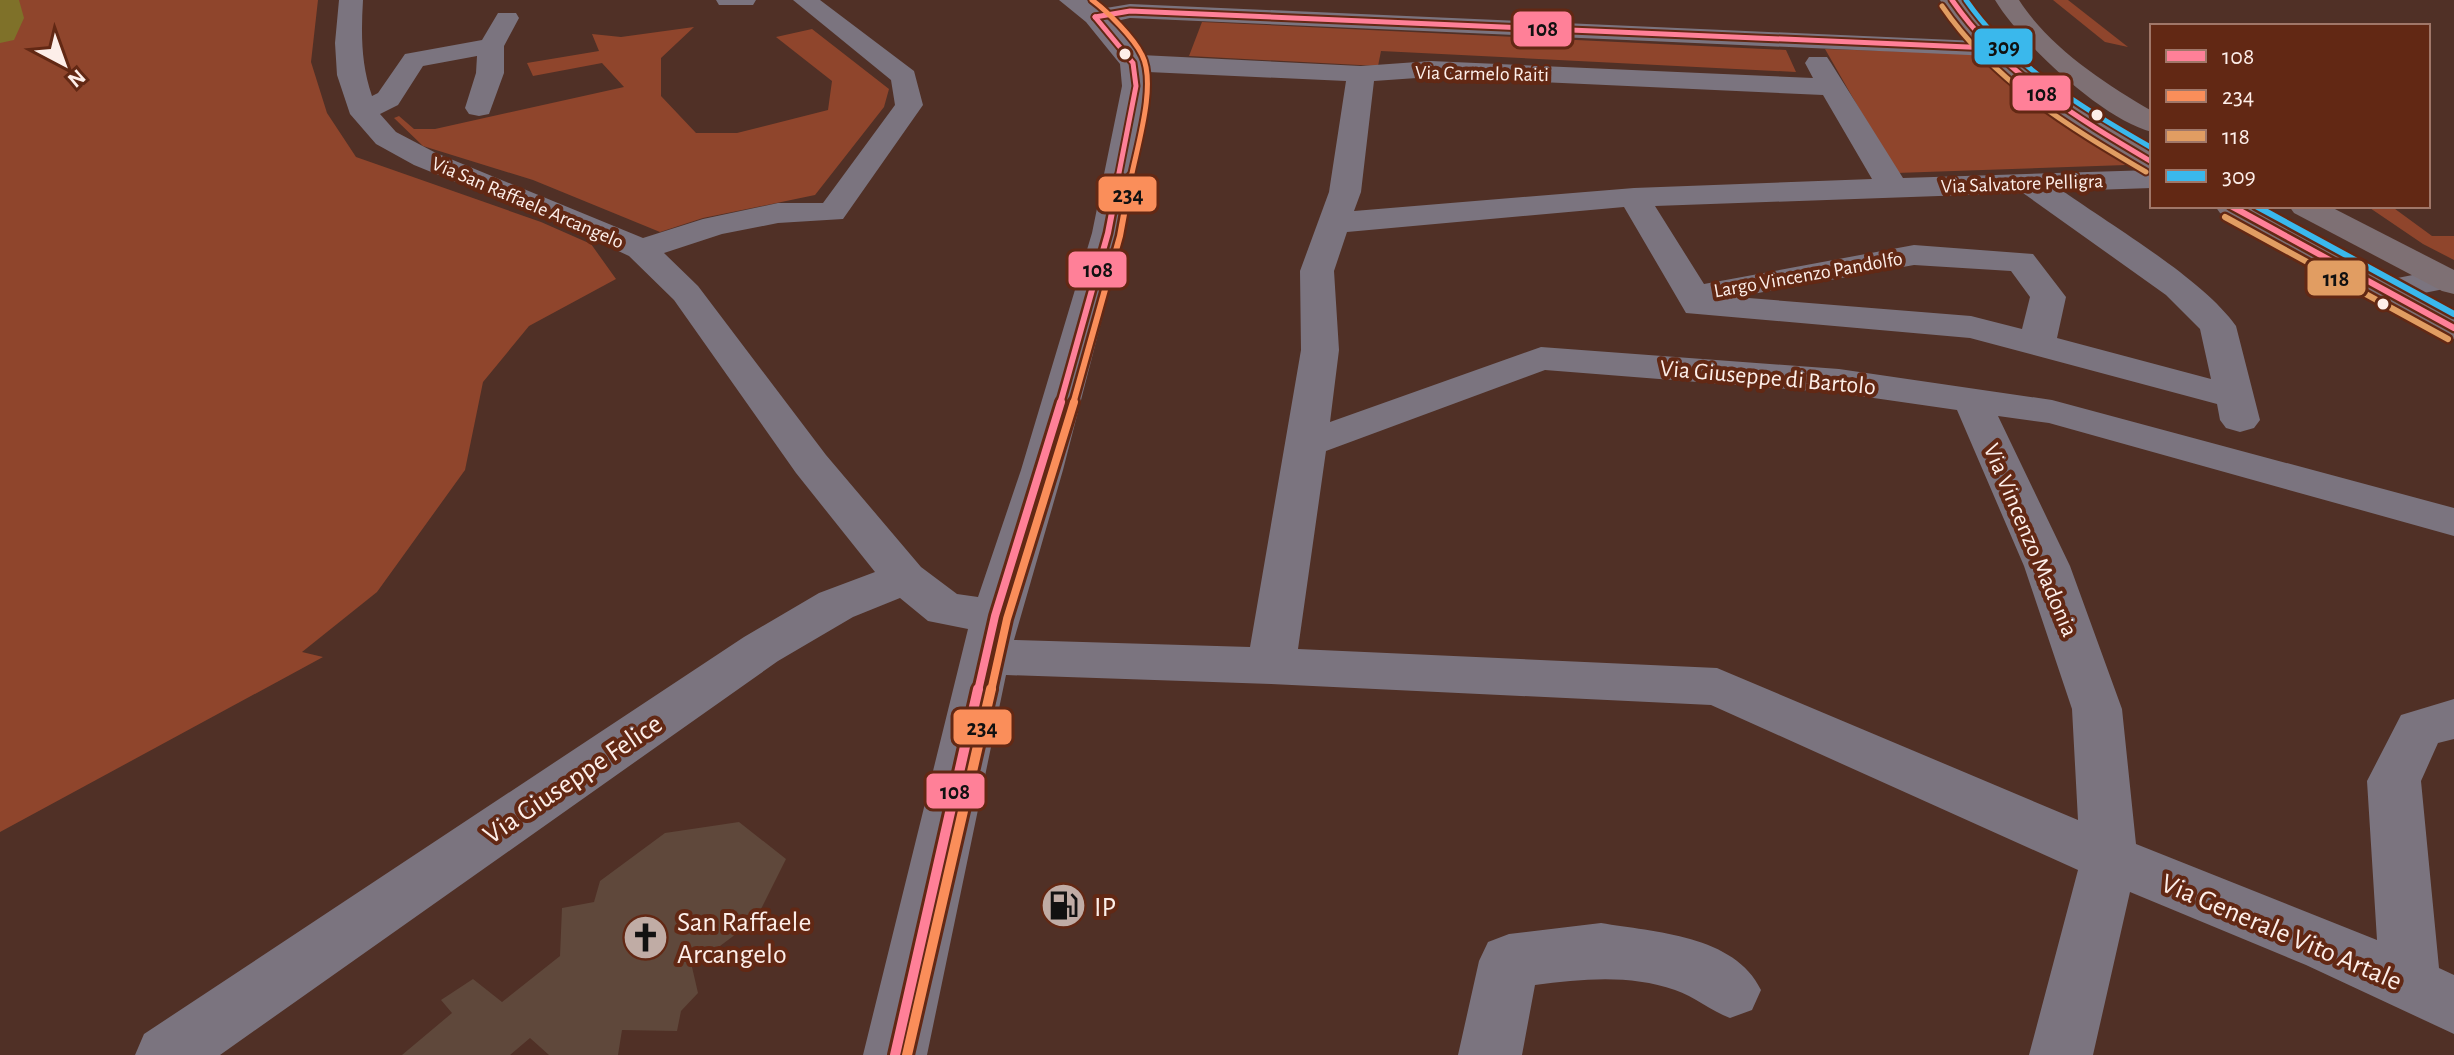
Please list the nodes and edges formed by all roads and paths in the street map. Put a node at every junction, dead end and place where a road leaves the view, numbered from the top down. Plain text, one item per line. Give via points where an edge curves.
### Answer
1 (351, 0) edge
2 (728, 0) edge
3 (744, 0) edge
4 (805, 0) edge
5 (1952, 0) edge
6 (2007, 0) edge
7 (1083, 9) edge
8 (1363, 11) edge
9 (507, 18) dead end
10 (1806, 41) junction
11 (491, 46) junction
12 (1991, 48) junction
13 (1133, 63) junction
14 (1361, 74) junction
15 (1832, 87) junction
16 (479, 108) dead end
17 (363, 111) junction
18 (2150, 122) edge
19 (2150, 161) edge
20 (2150, 179) edge
21 (2030, 183) junction
22 (1893, 188) junction
23 (1634, 197) junction
24 (2235, 208) edge
25 (2309, 208) edge
26 (1334, 223) junction
27 (641, 249) junction
28 (2448, 282) edge
29 (2384, 290) junction
30 (1696, 300) junction
31 (2454, 328) edge
32 (2037, 345) junction
33 (1739, 373) junction
34 (2235, 397) junction
35 (1975, 401) junction
36 (1307, 444) junction
37 (2250, 464) junction
38 (2454, 522) edge
39 (905, 578) junction
40 (990, 636) junction
41 (1271, 666) junction
42 (2454, 719) edge
43 (2109, 858) junction
44 (1730, 990) dead end
45 (2432, 995) edge
46 (167, 1055) edge
47 (895, 1055) edge
48 (1490, 1055) edge
49 (2061, 1055) edge

1 - 17 street, Via San Raffaele Arcangelo via 351,75
2 - 3 street
4 - 27 street via 904,77 909,105 832,212 778,213
5 - 12 main road
6 - 18 main road via 2026,29 2048,48
7 - 8 street, Via Carmelo Raiti
7 - 13 street
8 - 10 street, Via Carmelo Raiti via 1640,22
9 - 11 street
10 - 12 street, Via Carmelo Raiti
10 - 15 street
11 - 16 street via 490,73
11 - 17 street via 414,60 388,99
12 - 19 main road via 2049,98
13 - 14 street, Via Carmelo Raiti
13 - 40 street via 1136,86 1108,233
14 - 15 street, Via Carmelo Raiti via 1431,69
14 - 26 street via 1345,192
15 - 22 street
17 - 27 street, Via San Raffaele Arcangelo via 386,138 425,159
20 - 21 street, Via Salvatore Pelligra
21 - 22 street, Via Salvatore Pelligra
21 - 34 street via 2178,288 2218,326
22 - 23 street, Via Salvatore Pelligra
23 - 26 street, Via Salvatore Pelligra
23 - 30 street
24 - 29 main road
25 - 28 main road
26 - 36 street via 1317,271 1320,350
27 - 39 street, Via San Raffaele Arcangelo via 686,293 811,464
28 - 29 street
29 - 31 main road
30 - 32 street via 1971,327
30 - 32 street, Largo Vincenzo Pandolfo via 1914,255 2021,261 2048,297
30 - 33 street
32 - 34 street
33 - 35 street, Via Giuseppe di Bartolo
33 - 36 street, Via Giuseppe di Bartolo via 1541,358
34 - 37 street
35 - 37 street, Via Giuseppe di Bartolo via 2052,412
35 - 43 street, Via Vincenzo Madonia via 2047,566 2097,709
36 - 41 street
37 - 38 street, Via Giuseppe di Bartolo
39 - 40 street
39 - 46 street, Via Giuseppe Felice via 836,605 761,649
40 - 41 street, Via Generale Vito Artale
40 - 47 street
41 - 43 street, Via Generale Vito Artale via 1717,687
42 - 45 street via 2419,729 2394,781
43 - 45 street, Via Generale Vito Artale via 2327,946
43 - 49 street, Via Vincenzo Madonia
44 - 48 street via 1688,965 1601,950 1509,961

